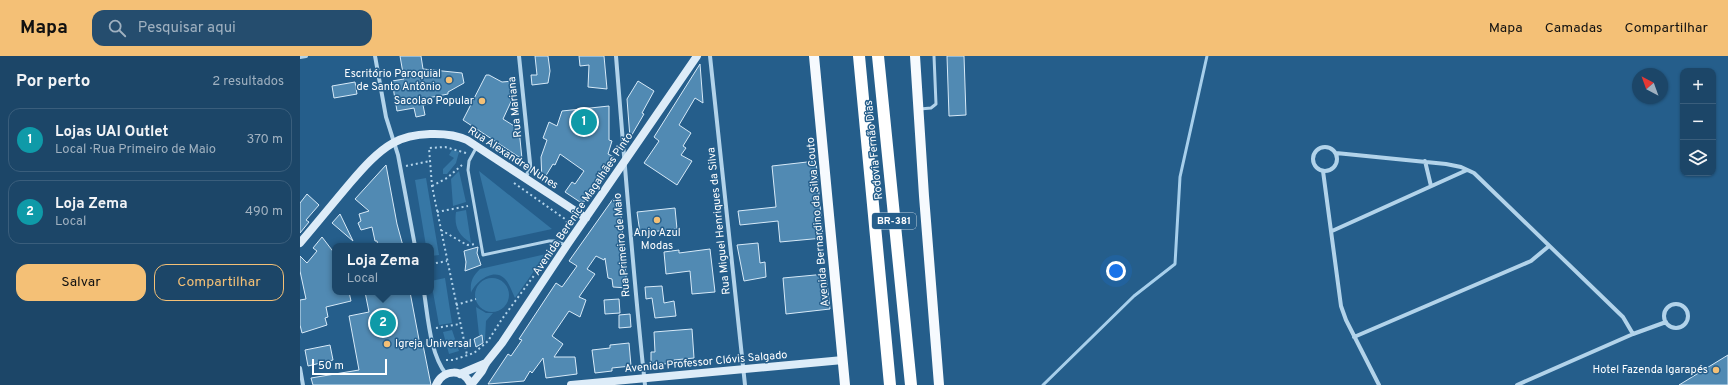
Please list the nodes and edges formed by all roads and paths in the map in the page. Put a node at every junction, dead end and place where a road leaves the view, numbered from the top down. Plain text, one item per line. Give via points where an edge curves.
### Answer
1 (306, 56) edge
2 (375, 56) edge
3 (519, 56) edge
4 (616, 56) edge
5 (697, 56) edge
6 (710, 56) edge
7 (814, 56) edge
8 (858, 56) edge
9 (878, 56) edge
10 (915, 56) edge
11 (934, 56) edge
12 (300, 57) edge
13 (918, 109) junction
14 (394, 142) junction
15 (478, 146) junction
16 (1336, 153) junction
17 (471, 156) junction
18 (469, 160) junction
19 (430, 161) junction
20 (1425, 161) junction
21 (625, 162) junction
22 (405, 166) dead end
23 (1467, 170) junction
24 (1323, 171) junction
25 (525, 178) junction
26 (509, 179) dead end
27 (432, 186) junction
28 (1431, 186) junction
29 (474, 205) junction
30 (438, 212) junction
31 (586, 218) junction
32 (441, 230) junction
33 (1332, 231) junction
34 (558, 242) junction
35 (300, 243) edge
36 (414, 243) edge
37 (481, 243) junction
38 (567, 245) junction
39 (1549, 246) junction
40 (448, 261) junction
41 (434, 263) edge
42 (424, 295) edge
43 (476, 299) dead end
44 (506, 304) dead end
45 (456, 305) junction
46 (510, 307) junction
47 (1666, 322) junction
48 (460, 324) junction
49 (430, 328) junction
50 (1633, 334) junction
51 (1354, 337) junction
52 (467, 355) junction
53 (436, 358) junction
54 (842, 360) junction
55 (486, 363) junction
56 (300, 368) edge
57 (744, 370) junction
58 (446, 374) junction
59 (460, 374) junction
60 (644, 382) edge
61 (304, 385) edge
62 (436, 385) edge
63 (471, 385) edge
64 (571, 385) edge
65 (745, 385) edge
66 (845, 385) edge
67 (890, 385) edge
68 (911, 385) edge
69 (939, 385) edge
70 (1379, 385) edge
71 (1517, 385) edge

1 - 12 street
2 - 14 street via 386,117
3 - 25 street, Rua Mariana via 530,164
4 - 21 street, Rua Primeiro de Maio
5 - 21 main road, Avenida Berenice Magalhães Pinto
6 - 57 street, Rua Miguel Henriques da Silva
7 - 54 main road, Avenida Bernardino da Silva Couto
8 - 67 highway, Rodovia Fernão Dias / BR-381
9 - 68 highway, Rodovia Fernão Dias / BR-381
10 - 13 main road
11 - 13 lane via 936,104 932,108
13 - 69 main road
14 - 15 main road, Rua Alexandre Nunes via 412,137 447,134
14 - 35 main road, Rua Alexandre Nunes via 363,169
14 - 36 street
15 - 17 lane
15 - 25 main road, Rua Alexandre Nunes
16 - 20 street
16 - 24 street via 1336,165 1330,170
16 - 24 street via 1326,146 1315,152 1314,163
17 - 18 lane
17 - 19 path via 445,147 429,148
18 - 27 path via 447,178
18 - 29 lane via 468,170
19 - 22 path
19 - 27 path
20 - 23 street
20 - 28 street
21 - 31 main road, Avenida Berenice Magalhães Pinto
21 - 60 street, Rua Primeiro de Maio
23 - 28 street
23 - 39 street via 1479,177
24 - 33 street
25 - 31 main road, Rua Alexandre Nunes
26 - 34 path via 565,219 568,224
27 - 30 path
28 - 33 street
29 - 30 path
29 - 37 lane
30 - 32 path
31 - 38 main road, Avenida Berenice Magalhães Pinto
32 - 37 path via 467,245
32 - 40 path
33 - 51 street via 1341,306
34 - 37 lane via 549,241 483,255
34 - 38 lane
34 - 46 path
38 - 55 main road, Avenida Berenice Magalhães Pinto
39 - 50 street via 1623,317
39 - 51 street via 1531,261
40 - 41 path
40 - 45 path
42 - 49 street
43 - 45 path
44 - 46 path
45 - 48 path
46 - 52 path via 488,341 474,353
47 - 47 street via 1671,328 1683,327 1689,317 1686,309 1680,304 1671,305 1665,311
47 - 50 street
48 - 49 path
48 - 52 path
49 - 53 street
50 - 71 street
51 - 70 street
52 - 53 path via 453,360
53 - 58 street
54 - 57 main road, Avenida Professor Clóvis Salgado
54 - 66 main road, Avenida Bernardino da Silva Couto
55 - 59 main road, Avenida Berenice Magalhães Pinto
55 - 63 main road, Avenida Berenice Magalhães Pinto
56 - 61 street
57 - 60 main road, Avenida Professor Clóvis Salgado
57 - 65 street, Rua Miguel Henriques da Silva
58 - 59 main road
58 - 62 main road
59 - 63 main road
60 - 64 main road, Avenida Professor Clóvis Salgado

